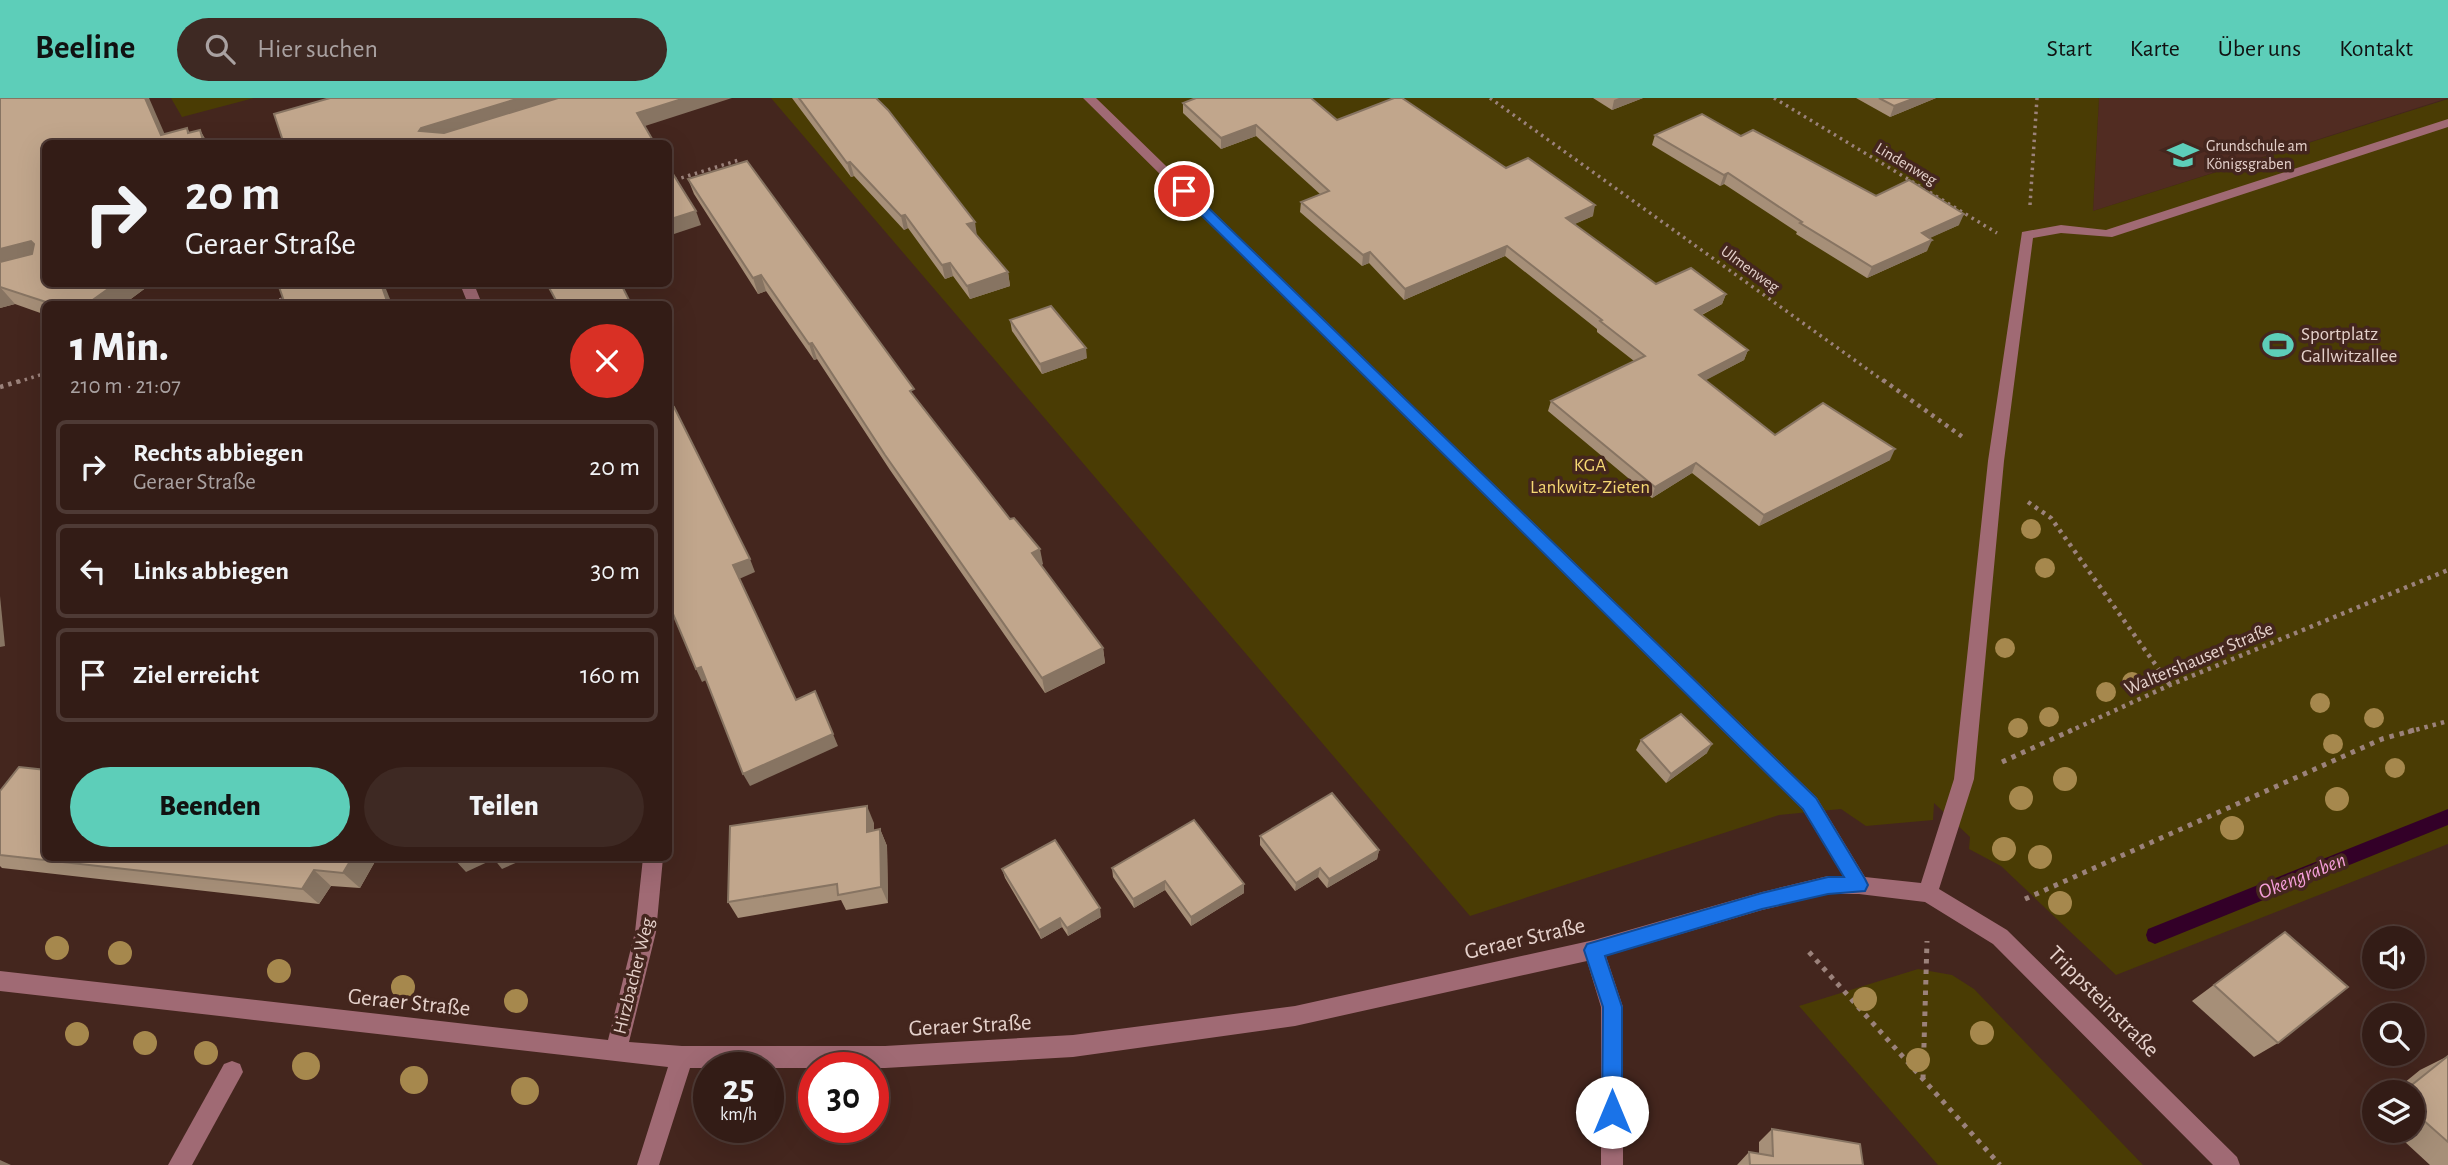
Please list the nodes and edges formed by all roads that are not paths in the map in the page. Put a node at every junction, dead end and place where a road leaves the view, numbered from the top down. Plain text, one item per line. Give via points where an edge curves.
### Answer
1 (1089, 98) edge
2 (2448, 124) edge
3 (653, 861) edge
4 (1859, 885) junction
5 (1928, 893) junction
6 (1594, 950) junction
7 (0, 981) edge
8 (615, 1052) junction
9 (682, 1057) junction
10 (232, 1072) dead end
11 (179, 1165) edge
12 (648, 1165) edge
13 (1612, 1165) edge
14 (2229, 1165) edge

1 - 4 street via 1810,804
2 - 5 street via 2107,234 2062,229 2026,243 1996,461 1964,779
3 - 8 street, Hirzbacher Weg via 642,957
4 - 5 street, Geraer Straße
4 - 6 street, Geraer Straße via 1828,885 1762,901
5 - 14 street, Trippsteinstraße via 2000,937
6 - 9 street, Geraer Straße via 1295,1016 1073,1046 929,1056
6 - 13 street via 1612,1007
7 - 8 street, Geraer Straße
8 - 9 street, Geraer Straße
9 - 12 street
10 - 11 street

